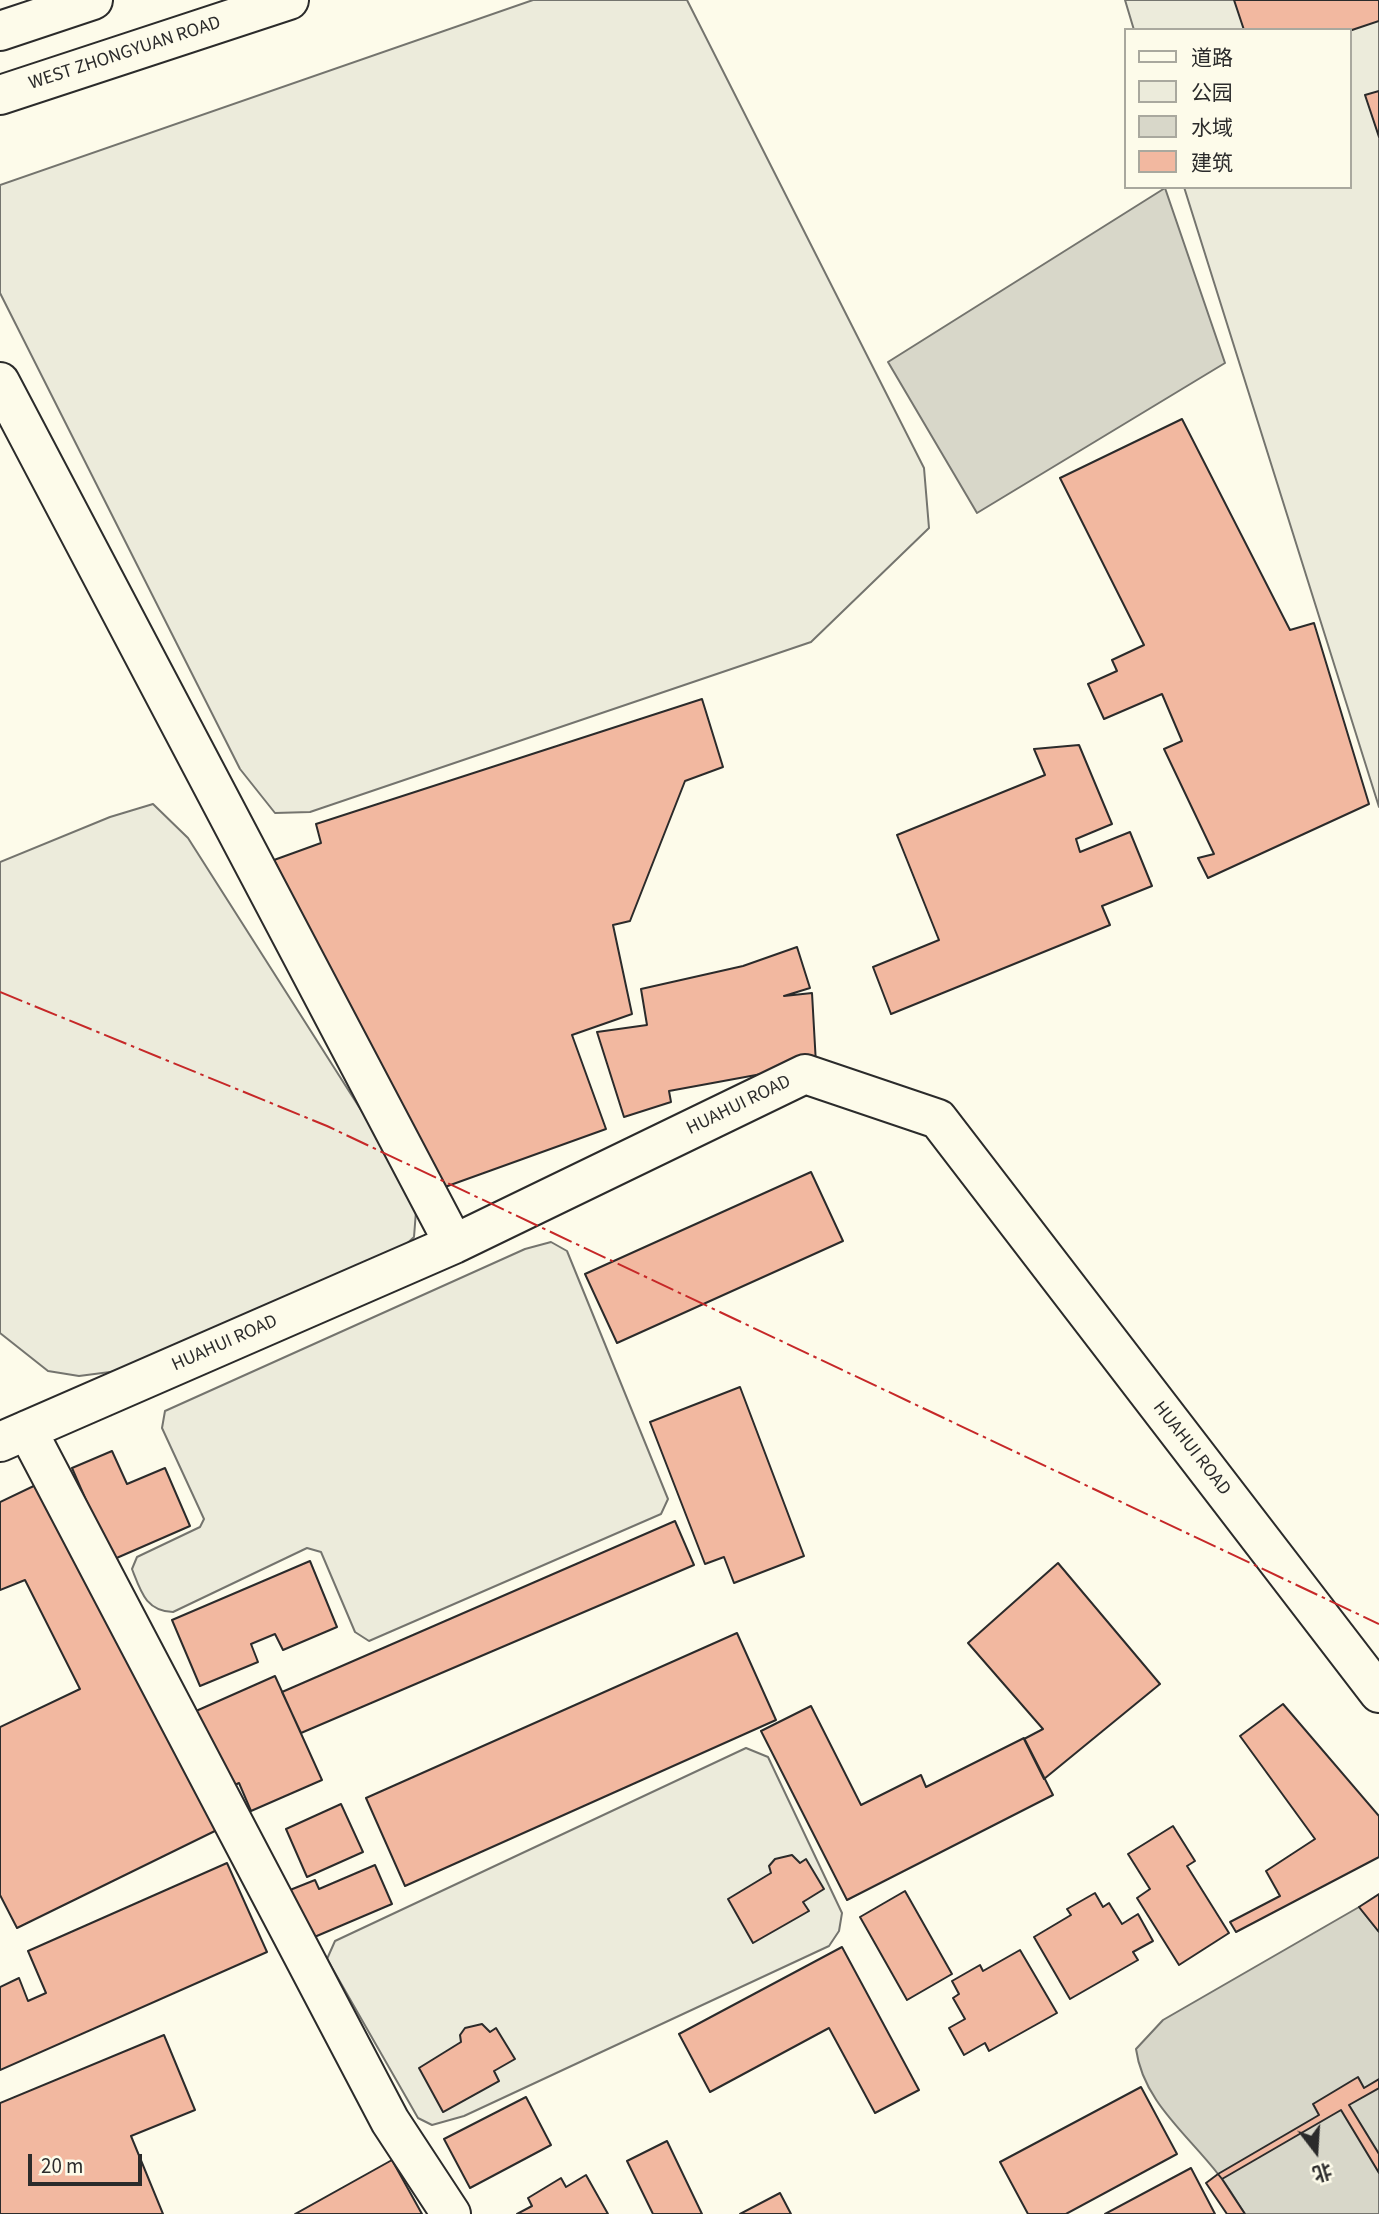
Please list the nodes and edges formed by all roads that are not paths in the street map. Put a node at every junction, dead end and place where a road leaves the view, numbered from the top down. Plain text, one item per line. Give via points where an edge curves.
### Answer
1 (93, 0) edge
2 (289, 0) edge
3 (0, 31) edge
4 (0, 94) edge
5 (0, 382) edge
6 (454, 1244) junction
7 (13, 1436) edge
8 (1379, 1693) edge
9 (450, 2214) edge

1 - 3 main road
2 - 4 main road, WEST ZHONGYUAN ROAD
5 - 6 main road
6 - 7 main road, HUAHUI ROAD
6 - 8 main road, HUAHUI ROAD via 805,1073 938,1119
7 - 9 main road via 390,2121

